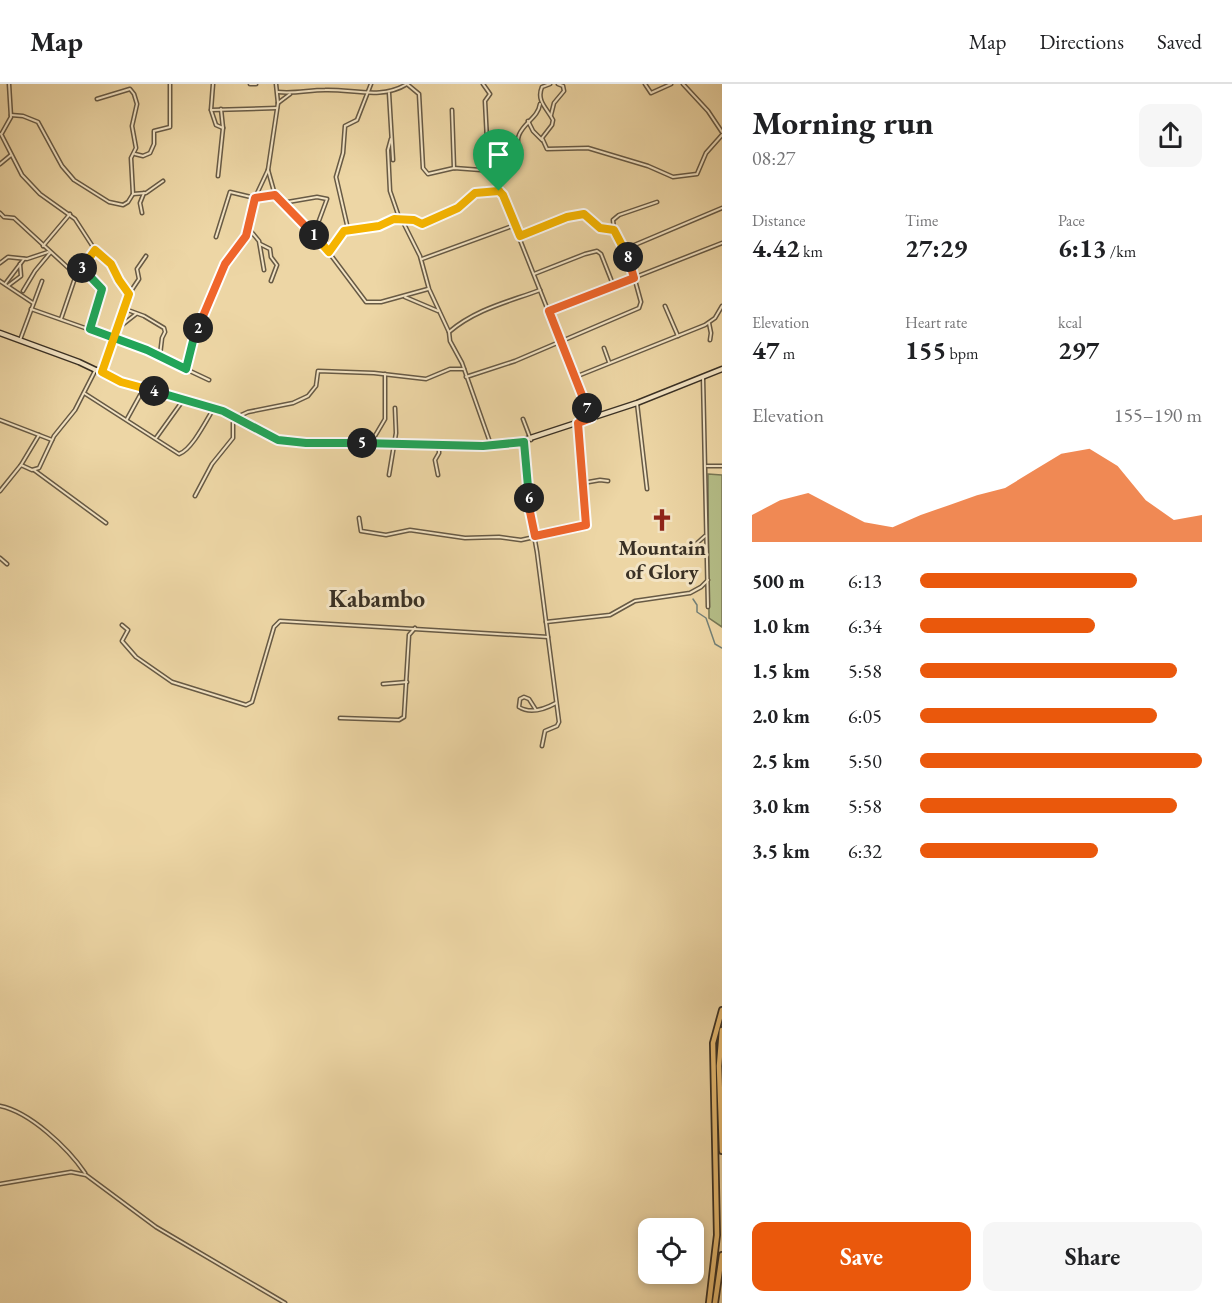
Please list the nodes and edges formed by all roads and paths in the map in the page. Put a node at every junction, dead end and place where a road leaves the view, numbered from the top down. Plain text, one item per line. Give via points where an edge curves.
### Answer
1 (9, 84) edge
2 (170, 84) edge
3 (213, 84) edge
4 (250, 84) edge
5 (256, 84) edge
6 (276, 84) edge
7 (309, 84) edge
8 (338, 84) edge
9 (371, 84) edge
10 (407, 84) edge
11 (483, 84) edge
12 (550, 84) edge
13 (558, 84) edge
14 (645, 84) edge
15 (671, 84) edge
16 (683, 84) edge
17 (309, 91) junction
18 (337, 91) junction
19 (278, 92) junction
20 (293, 93) junction
21 (368, 93) junction
22 (388, 93) junction
23 (97, 99) dead end
24 (541, 102) junction
25 (278, 103) junction
26 (277, 108) junction
27 (222, 109) junction
28 (211, 110) junction
29 (452, 110) dead end
30 (11, 115) junction
31 (551, 116) junction
32 (528, 121) junction
33 (223, 129) junction
34 (1, 134) edge
35 (722, 134) edge
36 (391, 139) junction
37 (542, 140) junction
38 (134, 154) junction
39 (11, 155) junction
40 (393, 160) dead end
41 (0, 164) edge
42 (454, 168) junction
43 (485, 168) junction
44 (268, 170) junction
45 (218, 176) dead end
46 (163, 181) dead end
47 (144, 193) junction
48 (133, 194) junction
49 (275, 195) junction
50 (255, 198) junction
51 (657, 202) dead end
52 (282, 203) junction
53 (722, 208) edge
54 (0, 213) edge
55 (142, 213) dead end
56 (70, 214) junction
57 (400, 220) junction
58 (515, 225) junction
59 (249, 229) junction
60 (614, 230) junction
61 (348, 231) junction
62 (314, 234) junction
63 (520, 236) junction
64 (216, 237) dead end
65 (722, 243) edge
66 (260, 244) junction
67 (43, 246) junction
68 (625, 249) junction
69 (95, 250) junction
70 (329, 252) junction
71 (50, 253) junction
72 (146, 256) dead end
73 (24, 259) junction
74 (422, 259) junction
75 (0, 263) edge
76 (20, 264) junction
77 (81, 267) junction
78 (264, 270) dead end
79 (534, 274) junction
80 (76, 275) junction
81 (634, 278) junction
82 (0, 280) edge
83 (42, 281) dead end
84 (272, 281) dead end
85 (4, 284) junction
86 (8, 286) junction
87 (614, 287) junction
88 (429, 289) junction
89 (540, 290) junction
90 (23, 291) dead end
91 (129, 294) junction
92 (404, 296) junction
93 (33, 303) junction
94 (665, 306) dead end
95 (722, 306) edge
96 (31, 309) junction
97 (124, 309) junction
98 (438, 311) junction
99 (549, 311) junction
100 (137, 314) junction
101 (61, 319) junction
102 (709, 323) junction
103 (117, 328) junction
104 (90, 329) junction
105 (449, 332) junction
106 (0, 333) edge
107 (678, 336) junction
108 (114, 338) junction
109 (20, 340) junction
110 (710, 340) dead end
111 (560, 341) junction
112 (604, 348) dead end
113 (160, 356) junction
114 (609, 362) junction
115 (96, 369) junction
116 (186, 369) junction
117 (464, 369) junction
118 (722, 369) edge
119 (102, 372) junction
120 (385, 374) junction
121 (466, 377) junction
122 (576, 377) junction
123 (703, 377) junction
124 (209, 380) dead end
125 (144, 388) junction
126 (84, 393) junction
127 (184, 399) junction
128 (637, 403) junction
129 (214, 408) junction
130 (395, 408) dead end
131 (237, 417) junction
132 (591, 418) junction
133 (523, 419) dead end
134 (0, 420) edge
135 (127, 420) junction
136 (578, 423) junction
137 (39, 435) junction
138 (156, 438) junction
139 (52, 440) junction
140 (531, 440) junction
141 (524, 442) junction
142 (371, 443) junction
143 (395, 443) junction
144 (439, 444) junction
145 (491, 445) junction
146 (21, 465) junction
147 (706, 466) junction
148 (722, 466) edge
149 (34, 470) junction
150 (389, 476) dead end
151 (438, 476) dead end
152 (608, 481) dead end
153 (583, 483) junction
154 (647, 489) dead end
155 (0, 491) edge
156 (195, 496) dead end
157 (359, 518) dead end
158 (106, 523) dead end
159 (535, 536) junction
160 (705, 536) junction
161 (695, 545) dead end
162 (0, 558) edge
163 (7, 564) dead end
164 (708, 580) junction
165 (708, 607) dead end
166 (546, 622) junction
167 (122, 625) dead end
168 (415, 628) junction
169 (548, 637) junction
170 (407, 682) junction
171 (383, 684) dead end
172 (556, 703) junction
173 (536, 710) junction
174 (340, 718) dead end
175 (542, 746) dead end
176 (722, 1010) edge
177 (722, 1030) edge
178 (0, 1106) edge
179 (722, 1151) edge
180 (86, 1175) junction
181 (0, 1184) edge
182 (722, 1255) edge
183 (285, 1303) edge
184 (709, 1303) edge
185 (715, 1303) edge

1 - 30 street
2 - 38 street via 170,127 154,132 150,153
3 - 28 street
4 - 5 street
6 - 19 street
7 - 17 street
8 - 18 street
9 - 21 street
10 - 22 street
10 - 42 street via 417,90 420,98 424,171 433,174
11 - 43 street via 490,94 485,101
12 - 24 street via 541,88
13 - 31 street via 564,91 554,103
14 - 15 street via 651,93
16 - 35 street via 708,111
17 - 18 street
17 - 20 street
18 - 21 street
19 - 20 street
19 - 25 street
20 - 25 street
21 - 22 street
21 - 61 street via 357,120 345,127 337,170
22 - 36 street
23 - 38 street via 132,91 137,104 132,126
24 - 31 street
24 - 32 street via 539,112
25 - 26 street
26 - 27 street
26 - 44 street
27 - 28 street
27 - 33 street
28 - 33 street via 216,125
29 - 42 street
30 - 34 street
30 - 48 street via 38,122 62,166 82,186 115,205 128,202
31 - 37 street via 553,123
32 - 37 street
32 - 43 street via 519,135 518,154
33 - 45 street
34 - 39 street
35 - 37 street via 706,153 697,174 678,178 588,148 547,149
36 - 40 street
36 - 57 street via 390,191
38 - 48 street
39 - 41 street
39 - 56 street via 22,175 40,194
42 - 43 street
44 - 49 street
44 - 50 street
46 - 47 street
47 - 48 street
47 - 55 street
49 - 50 street
49 - 52 street
50 - 59 street
50 - 64 street via 228,193
51 - 60 street via 614,217
52 - 62 street
52 - 62 street via 327,199
53 - 68 street
54 - 67 street via 14,218
56 - 67 street
56 - 69 street
57 - 58 street via 422,224 458,208 475,193 495,190 501,192
57 - 61 street
57 - 74 street
58 - 63 street
58 - 74 street
59 - 66 street
59 - 116 street via 225,264 194,335
60 - 63 street via 600,228 579,214
60 - 68 street
61 - 70 street via 342,232
62 - 70 street
63 - 79 street
65 - 81 street
66 - 78 street
66 - 84 street via 270,249 277,265
67 - 71 street
68 - 81 street
69 - 77 street
69 - 91 street via 111,264
70 - 92 street via 366,302
71 - 73 street
71 - 80 street
71 - 90 street
72 - 91 street via 138,268 139,279
73 - 75 street via 8,257
73 - 76 street
74 - 88 street
76 - 85 street
76 - 86 street via 21,276
77 - 80 street
77 - 104 street via 102,289
79 - 87 street via 597,251
79 - 89 street
80 - 101 street
81 - 87 street
81 - 111 street via 642,304 638,309
82 - 85 street
83 - 93 street
85 - 86 street
86 - 93 street
87 - 99 street
88 - 92 street
88 - 98 street
89 - 99 street
89 - 105 street via 490,306
91 - 97 street
92 - 98 street
93 - 96 street
94 - 107 street
95 - 102 street
96 - 101 street
96 - 109 street
97 - 100 street
97 - 103 street
98 - 105 street
99 - 111 street
100 - 103 street
100 - 113 street via 165,330
101 - 104 street
102 - 107 street
102 - 110 street
103 - 108 street
104 - 108 street
105 - 117 street
106 - 109 main road
107 - 114 street
108 - 113 street
108 - 119 street
109 - 115 main road
111 - 121 street
111 - 122 street
112 - 114 street
113 - 116 street
114 - 122 street
115 - 119 main road
115 - 126 street
116 - 124 street
117 - 120 street via 450,369 428,379
117 - 121 street
118 - 123 main road
119 - 125 main road
120 - 131 street via 318,371 314,390 303,399
120 - 142 street via 385,419
121 - 145 street
122 - 132 street
123 - 128 main road
123 - 147 street
125 - 127 main road
125 - 135 street
126 - 135 street
126 - 139 street
127 - 129 main road
127 - 138 street
128 - 132 main road
128 - 154 street
129 - 131 main road
129 - 138 street via 184,452 174,451
130 - 143 street
131 - 142 main road via 283,441
131 - 156 street via 232,441 212,464
132 - 136 main road
133 - 140 street
134 - 137 street
135 - 138 street
136 - 140 main road
136 - 153 street
137 - 139 street
137 - 146 street
139 - 149 street via 45,458
140 - 141 main road
141 - 145 main road
141 - 159 street
142 - 143 main road
143 - 144 main road
143 - 150 street
144 - 145 main road
144 - 151 street via 435,460
146 - 149 street
146 - 155 street
147 - 148 street
147 - 160 street
149 - 158 street
152 - 153 street
153 - 159 street via 586,525
157 - 159 street via 361,531 381,534 410,530 465,538 520,540
159 - 166 street
160 - 161 street
160 - 164 street
162 - 163 street
164 - 165 street
164 - 166 street via 690,593 635,601 610,615
166 - 169 street
167 - 168 street via 128,630 122,641 128,650 167,679 246,705 252,702 274,627 280,621
168 - 169 street
168 - 170 street via 409,635
169 - 172 street
170 - 171 street
170 - 174 street via 402,719
172 - 173 street
172 - 175 street via 559,724 545,731
173 - 173 street via 520,709 520,699 529,699
176 - 184 main road via 713,1043 717,1235
177 - 179 main road
178 - 180 street via 15,1109 42,1130 76,1159
180 - 181 street via 71,1172
180 - 183 street via 156,1227
182 - 185 main road

